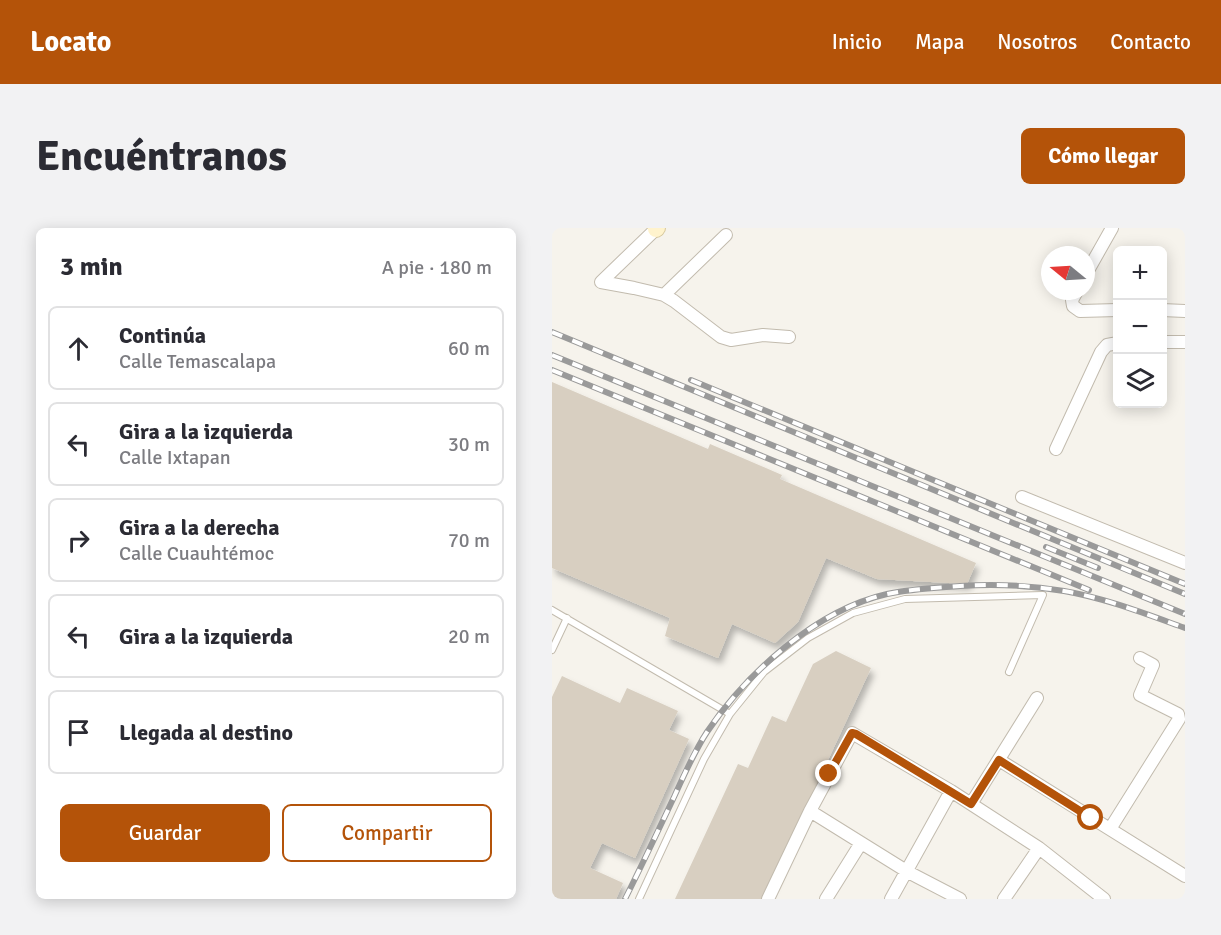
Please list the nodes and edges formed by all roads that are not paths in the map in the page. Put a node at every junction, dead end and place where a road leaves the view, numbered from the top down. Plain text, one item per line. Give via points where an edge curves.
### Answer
1 (1112, 228) edge
2 (656, 229) edge
3 (726, 235) dead end
4 (1095, 258) edge
5 (664, 295) junction
6 (1072, 300) edge
7 (1113, 310) edge
8 (1167, 310) edge
9 (1185, 311) edge
10 (789, 337) dead end
11 (1167, 342) edge
12 (1185, 342) edge
13 (1113, 343) edge
14 (1056, 449) dead end
15 (1022, 497) dead end
16 (1185, 562) edge
17 (552, 610) edge
18 (567, 618) junction
19 (552, 650) edge
20 (1140, 658) dead end
21 (1010, 672) dead end
22 (1037, 698) dead end
23 (730, 714) junction
24 (999, 760) junction
25 (951, 791) junction
26 (971, 804) junction
27 (810, 811) junction
28 (1110, 829) junction
29 (861, 843) junction
30 (1039, 848) junction
31 (908, 872) junction
32 (1185, 876) edge
33 (639, 899) edge
34 (768, 899) edge
35 (826, 899) edge
36 (891, 899) edge
37 (960, 899) edge
38 (1004, 899) edge
39 (1104, 899) edge

1 - 4 street
2 - 5 street via 601,282
3 - 5 street
5 - 10 street via 722,337
6 - 7 street via 1080,311
8 - 9 street
11 - 12 street
13 - 14 street via 1101,351
15 - 16 street
17 - 18 lane
18 - 19 lane
18 - 23 lane
20 - 28 street via 1153,666 1140,695 1179,718
21 - 23 lane via 1042,596 905,599 853,613 808,638 764,672
22 - 24 street
23 - 33 lane via 704,759
24 - 26 street
24 - 28 street
25 - 26 street
25 - 27 street via 852,733
25 - 31 street
26 - 30 street
27 - 29 street
27 - 34 street
28 - 32 street
29 - 31 street
29 - 35 street
30 - 38 street
30 - 39 street
31 - 36 street
31 - 37 street

